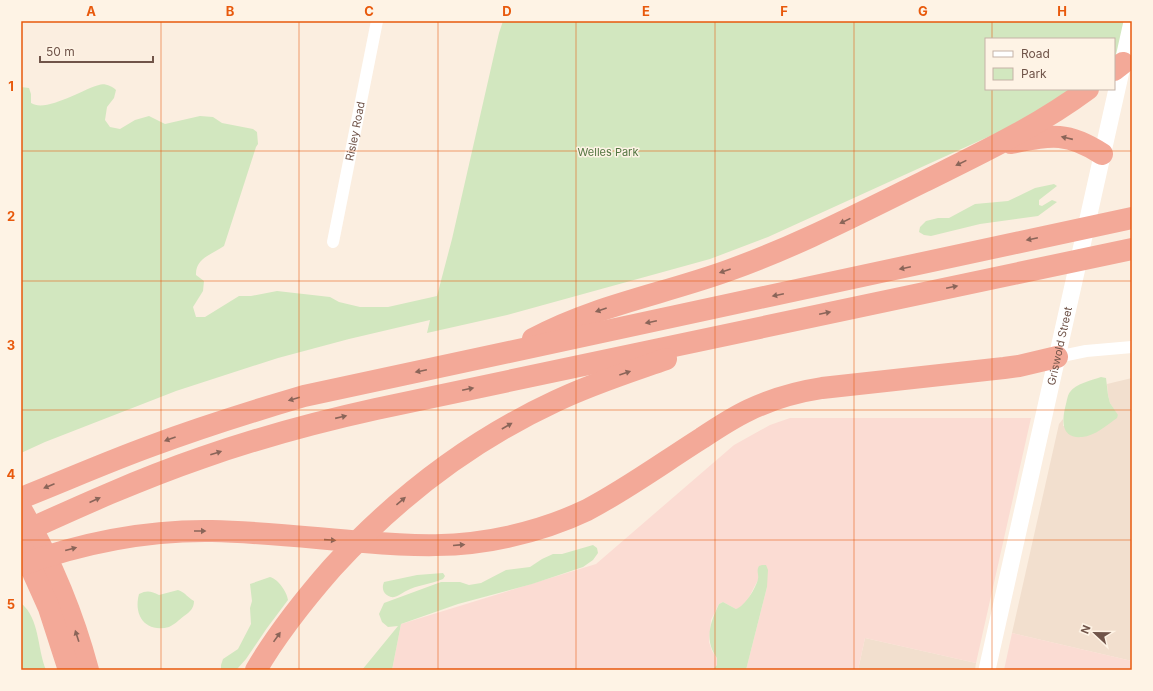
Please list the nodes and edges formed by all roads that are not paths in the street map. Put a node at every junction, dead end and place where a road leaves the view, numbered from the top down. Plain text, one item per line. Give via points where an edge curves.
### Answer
1 (377, 21) edge
2 (1132, 22) edge
3 (1118, 66) edge
4 (1115, 82) edge
5 (1087, 90) edge
6 (1114, 90) edge
7 (996, 146) junction
8 (1102, 154) junction
9 (1132, 218) edge
10 (333, 242) dead end
11 (1132, 249) edge
12 (746, 330) junction
13 (1132, 347) edge
14 (514, 351) junction
15 (1057, 357) junction
16 (21, 498) edge
17 (21, 509) edge
18 (21, 533) edge
19 (21, 545) edge
20 (21, 565) edge
21 (57, 605) junction
22 (69, 670) edge
23 (88, 670) edge
24 (256, 670) edge
25 (986, 670) edge

1 - 10 street, Risley Road
2 - 3 main road, Griswold Street
3 - 4 main road, Griswold Street
5 - 7 highway
6 - 8 main road, Griswold Street
8 -> 7 highway via 1067,137 1058,136
7 -> 14 highway via 790,247 572,321 546,332
8 - 15 main road, Griswold Street
9 -> 14 highway
12 -> 11 highway
18 -> 12 highway via 162,472 280,433 376,408
24 -> 12 highway via 293,616 337,563 395,505 442,468 487,438 556,400
13 - 15 street via 1086,351
14 -> 16 highway via 335,389 267,407 150,446
20 -> 15 highway via 84,545 134,536 170,533 231,532 428,546 505,538 545,527 585,510 735,417 784,396 822,388 1004,368
15 - 25 main road, Griswold Street
17 - 21 highway via 42,548
19 - 21 highway
21 - 22 highway
23 -> 21 highway

